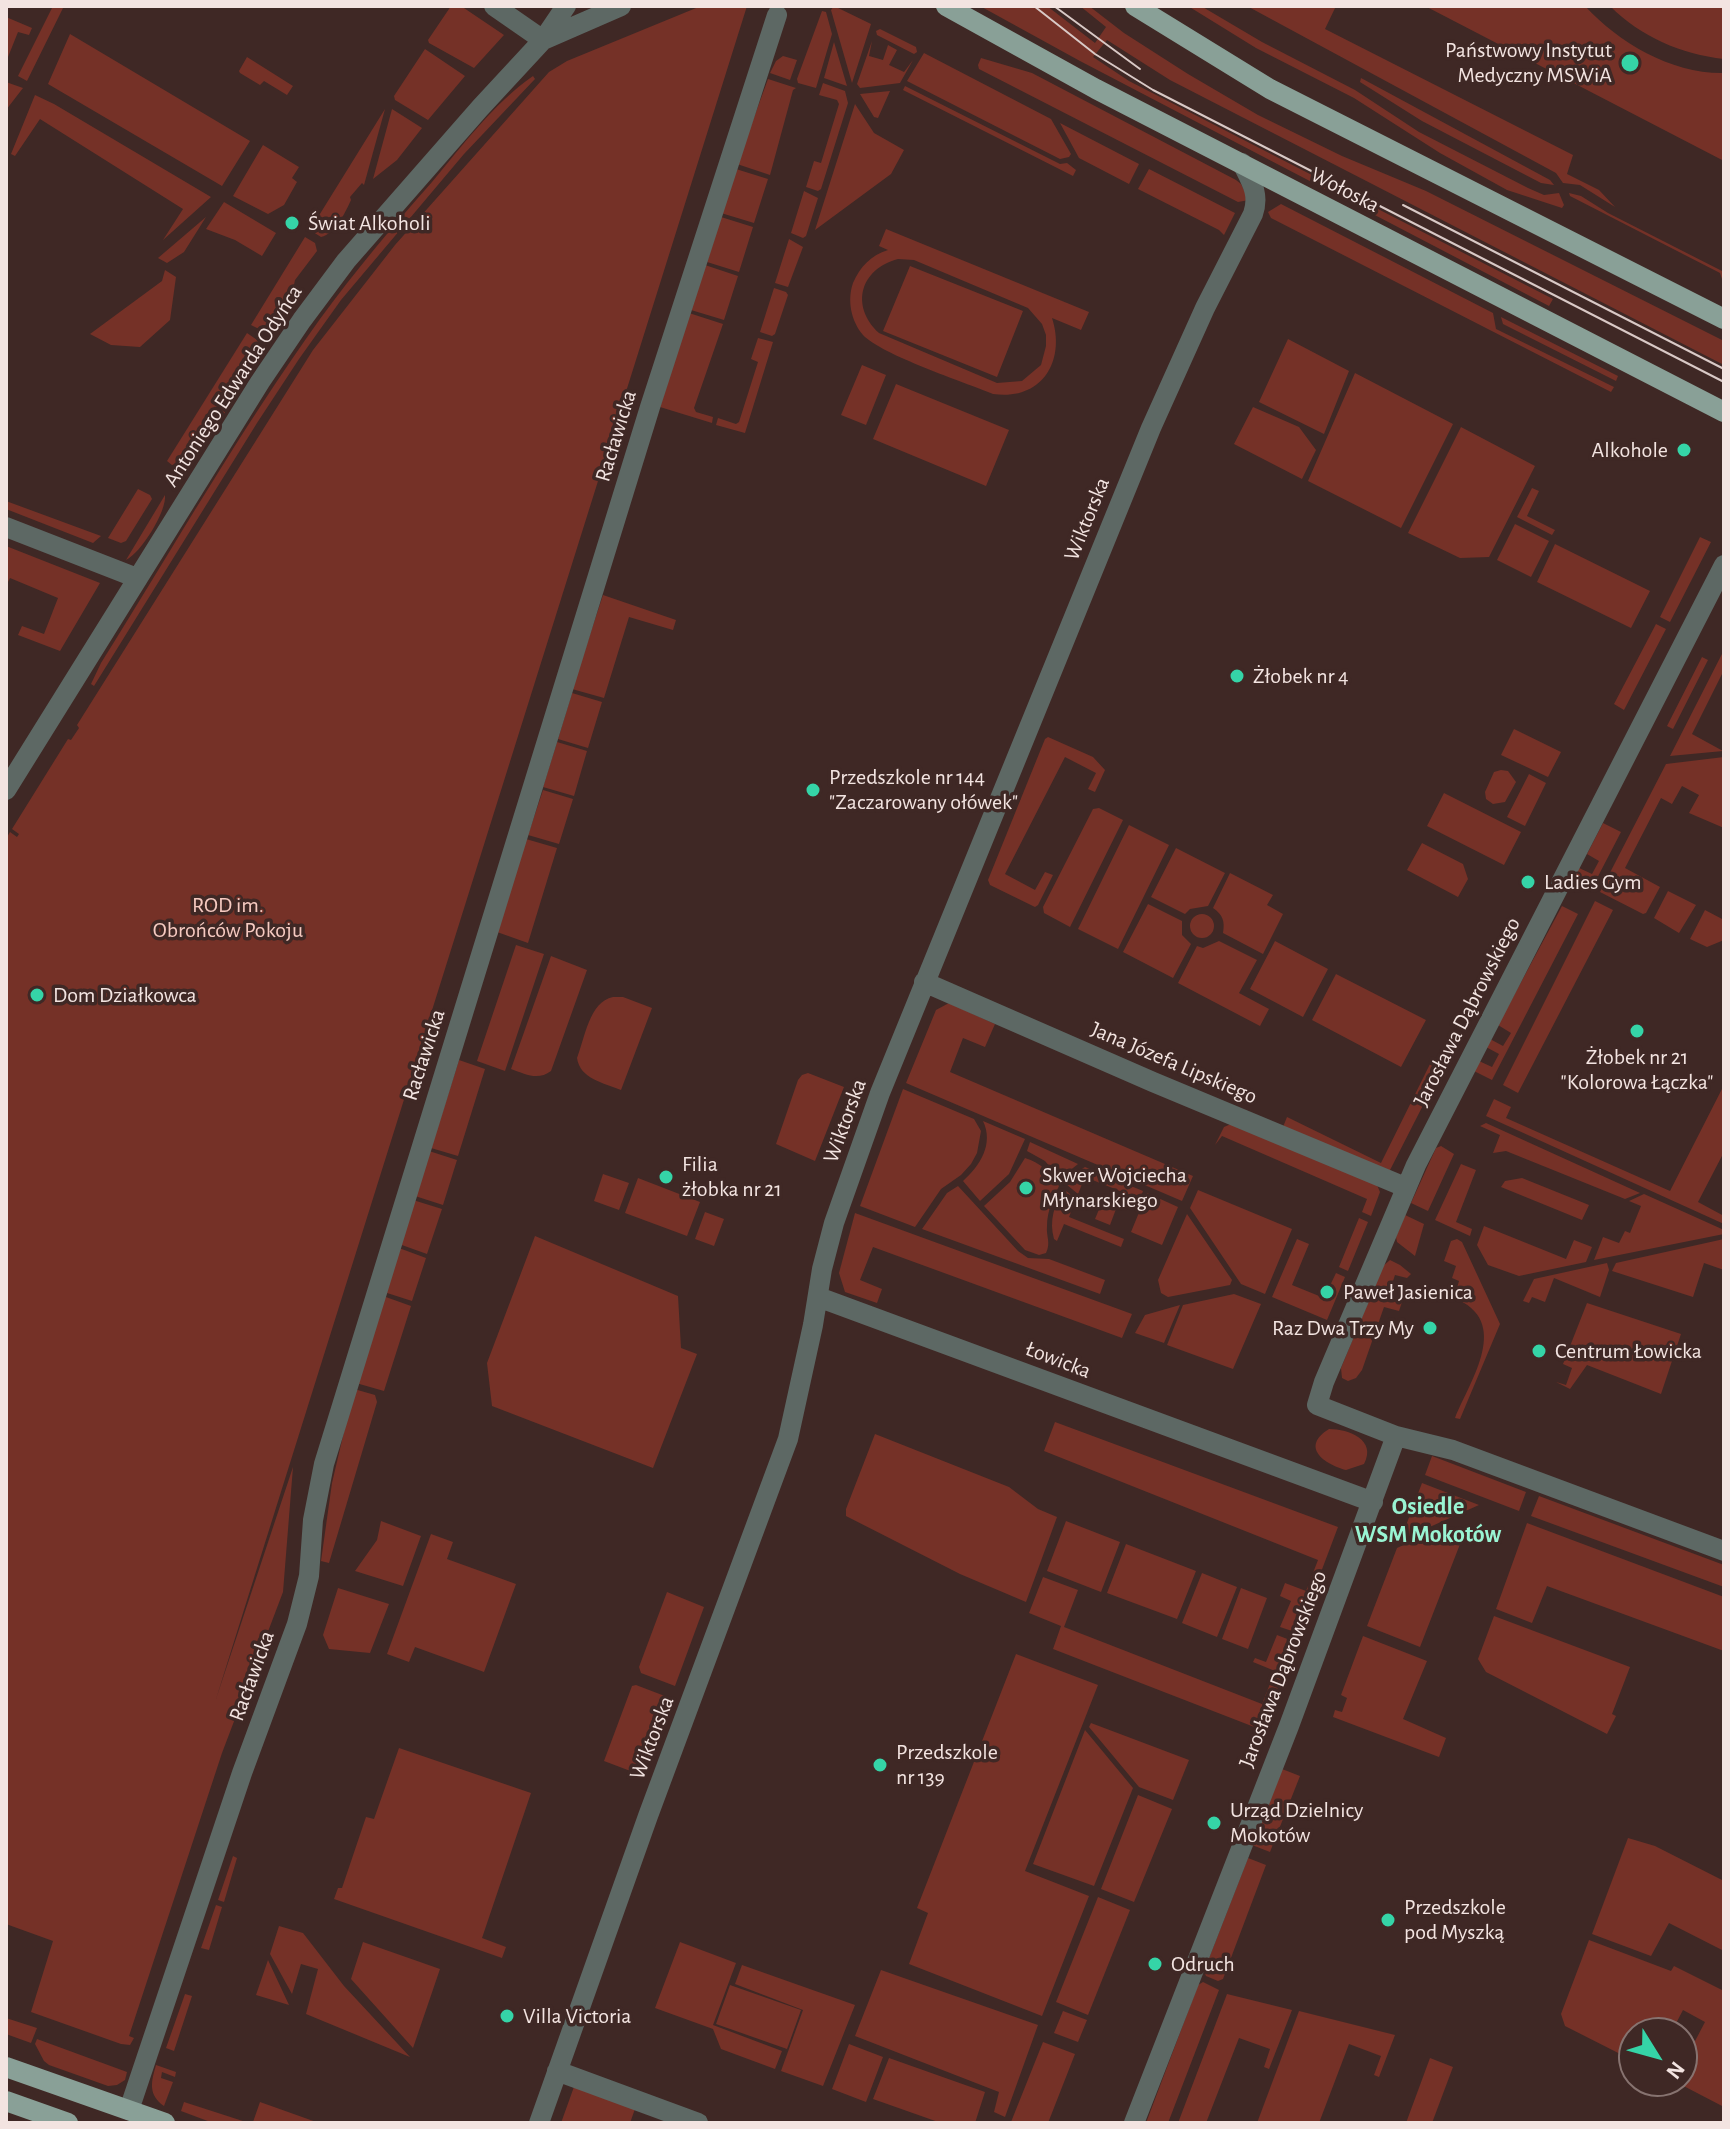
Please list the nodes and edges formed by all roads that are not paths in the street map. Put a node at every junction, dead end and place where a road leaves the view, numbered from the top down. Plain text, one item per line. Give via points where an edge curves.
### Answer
1 (494, 6) edge
2 (566, 6) edge
3 (621, 6) edge
4 (946, 6) edge
5 (1135, 6) edge
6 (777, 15) dead end
7 (543, 40) junction
8 (1242, 163) junction
9 (1724, 319) edge
10 (1724, 412) edge
11 (6, 527) edge
12 (1724, 565) edge
13 (137, 578) junction
14 (6, 790) edge
15 (924, 982) junction
16 (1405, 1187) junction
17 (818, 1297) junction
18 (1396, 1436) junction
19 (1373, 1502) junction
20 (1724, 1551) edge
21 (6, 2067) edge
22 (557, 2071) junction
23 (6, 2101) edge
24 (129, 2110) junction
25 (68, 2123) edge
26 (165, 2123) edge
27 (539, 2123) edge
28 (698, 2123) edge
29 (1134, 2123) edge

1 - 7 street
2 - 7 street, Antoniego Edwarda Odyńca
3 - 7 street, Antoniego Edwarda Odyńca
4 - 8 main road, Wołoska
5 - 9 main road via 1270,89
6 - 24 street, Racławicka via 335,1424 297,1624
7 - 13 street, Antoniego Edwarda Odyńca via 337,273 260,382
8 - 10 main road, Wołoska
8 - 15 street, Wiktorska via 1255,188 1253,214 1151,428
11 - 13 street
12 - 16 street, Jarosława Dąbrowskiego
13 - 14 street, Antoniego Edwarda Odyńca
15 - 16 street, Jana Józefa Lipskiego
15 - 17 street, Wiktorska via 849,1180
16 - 18 street, Jarosława Dąbrowskiego via 1317,1405
17 - 19 street, Łowicka
17 - 22 street, Wiktorska via 788,1439
18 - 19 street, Jarosława Dąbrowskiego
18 - 20 street via 1453,1450
19 - 29 street, Jarosława Dąbrowskiego
21 - 24 main road
22 - 27 street, Wiktorska
22 - 28 street
23 - 25 main road
24 - 26 main road

